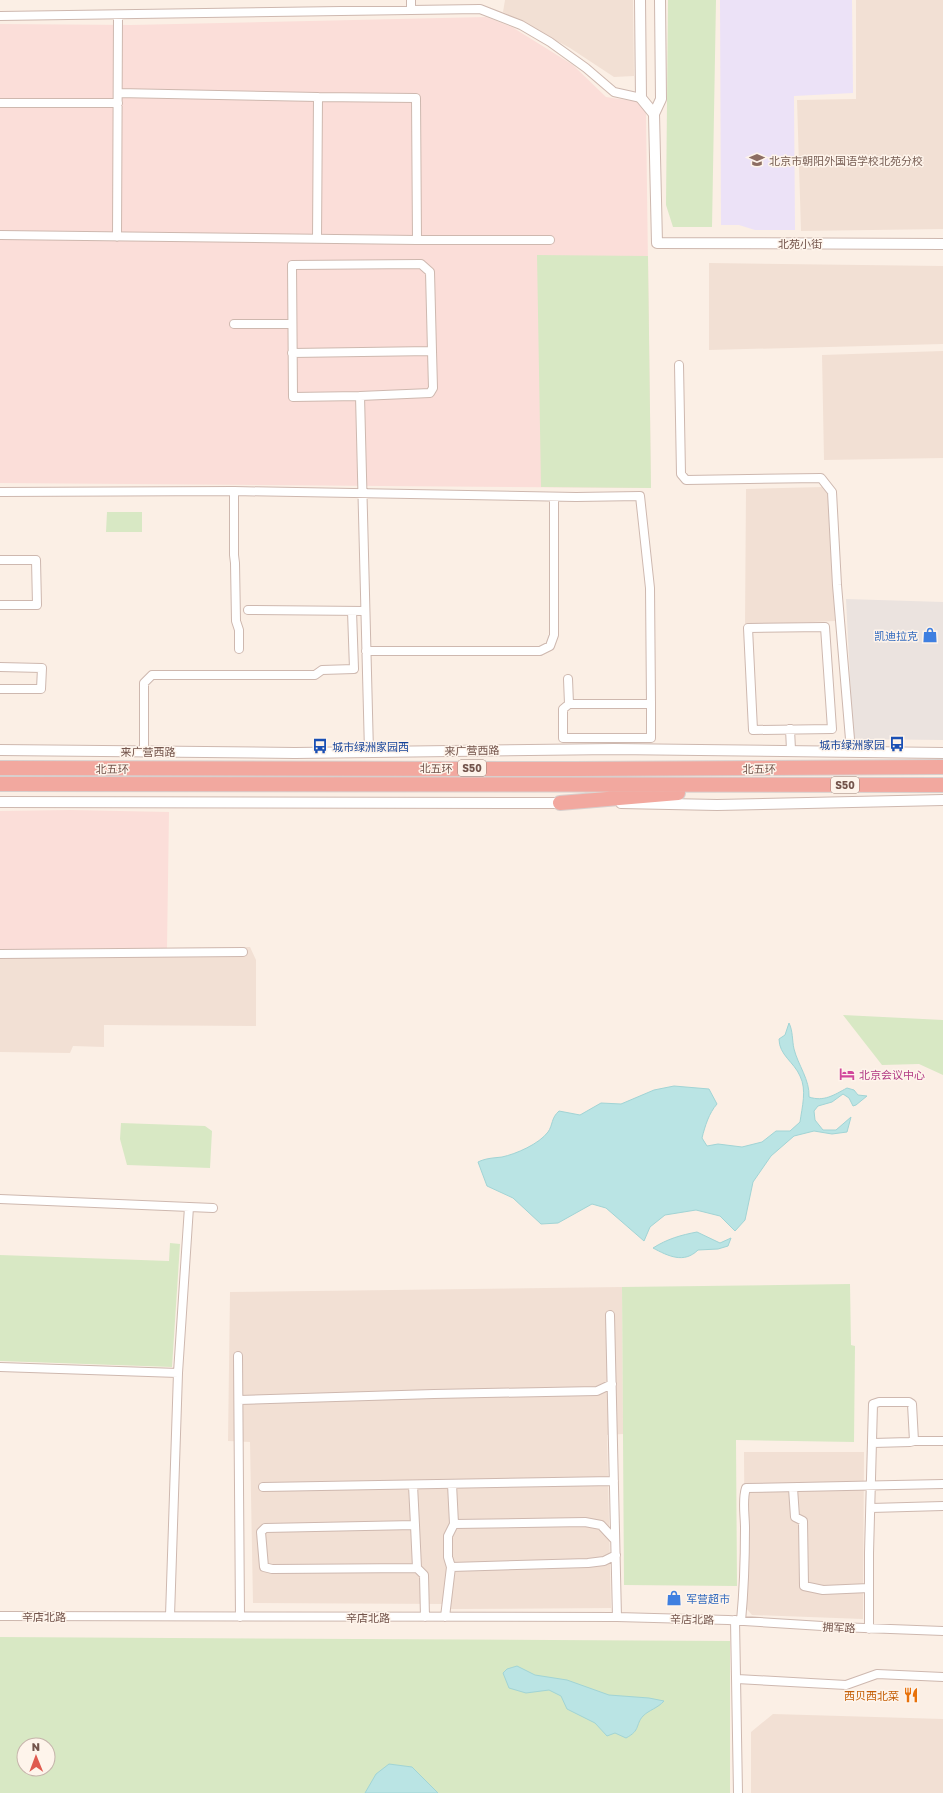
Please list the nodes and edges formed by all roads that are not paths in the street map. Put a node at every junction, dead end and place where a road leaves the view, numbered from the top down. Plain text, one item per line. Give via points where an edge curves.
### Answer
1 (400, 0) edge
2 (411, 0) edge
3 (640, 0) edge
4 (660, 0) edge
5 (400, 9) junction
6 (411, 9) junction
7 (0, 16) edge
8 (118, 16) junction
9 (118, 93) junction
10 (318, 97) junction
11 (642, 98) junction
12 (0, 103) edge
13 (118, 103) junction
14 (654, 114) junction
15 (0, 235) edge
16 (117, 237) junction
17 (318, 239) junction
18 (417, 240) junction
19 (550, 240) dead end
20 (943, 244) edge
21 (234, 324) dead end
22 (292, 324) junction
23 (432, 351) junction
24 (292, 354) junction
25 (679, 365) dead end
26 (360, 396) junction
27 (0, 492) edge
28 (234, 492) junction
29 (361, 493) junction
30 (554, 497) junction
31 (0, 560) edge
32 (0, 605) edge
33 (248, 610) dead end
34 (352, 611) junction
35 (365, 611) junction
36 (239, 649) dead end
37 (366, 651) junction
38 (0, 667) edge
39 (354, 669) junction
40 (366, 669) junction
41 (568, 679) dead end
42 (0, 689) edge
43 (568, 704) junction
44 (651, 704) junction
45 (790, 729) junction
46 (601, 744) junction
47 (0, 750) edge
48 (791, 750) junction
49 (144, 751) junction
50 (851, 751) junction
51 (368, 752) junction
52 (943, 753) edge
53 (943, 767) edge
54 (0, 768) edge
55 (0, 784) edge
56 (748, 785) junction
57 (943, 785) edge
58 (943, 800) edge
59 (0, 802) edge
60 (560, 802) junction
61 (243, 952) dead end
62 (0, 954) edge
63 (0, 1198) edge
64 (189, 1207) junction
65 (213, 1208) dead end
66 (610, 1315) dead end
67 (238, 1356) dead end
68 (0, 1367) edge
69 (178, 1373) junction
70 (612, 1384) junction
71 (239, 1400) junction
72 (914, 1441) junction
73 (943, 1441) edge
74 (872, 1444) junction
75 (614, 1481) junction
76 (452, 1484) junction
77 (943, 1484) edge
78 (413, 1485) junction
79 (870, 1485) junction
80 (263, 1487) dead end
81 (793, 1488) junction
82 (943, 1506) edge
83 (871, 1508) junction
84 (454, 1524) junction
85 (415, 1525) junction
86 (615, 1540) junction
87 (616, 1555) junction
88 (451, 1567) junction
89 (417, 1568) junction
90 (869, 1588) junction
91 (0, 1616) edge
92 (170, 1616) junction
93 (240, 1616) junction
94 (425, 1617) junction
95 (445, 1617) junction
96 (617, 1617) junction
97 (738, 1621) junction
98 (869, 1629) junction
99 (943, 1631) edge
100 (943, 1677) edge
101 (737, 1679) junction
102 (738, 1793) edge

1 - 5 street
2 - 6 street
3 - 11 street
4 - 14 street via 661,99
5 - 6 street
5 - 8 street
6 - 11 street via 480,9 521,25 550,42 614,92
7 - 8 street
8 - 9 street
9 - 10 street
9 - 13 street
10 - 17 street
10 - 18 street via 416,98
11 - 14 street
12 - 13 street
13 - 16 street
14 - 20 street, 北苑小街 via 657,243
15 - 16 street
16 - 17 street
17 - 18 street
18 - 19 street
21 - 22 street
22 - 23 street via 292,265 421,264 430,272
22 - 24 street
23 - 24 street
23 - 26 street via 433,388 430,393
24 - 26 street via 293,397
25 - 50 street via 681,474 686,480 821,478 832,492
26 - 29 street
27 - 28 street
28 - 29 street
28 - 36 street via 236,621 239,630
29 - 30 street
29 - 35 street
30 - 37 street via 554,635 550,646 540,651
30 - 44 street via 640,496 650,588
31 - 32 street via 36,560 37,605
33 - 34 street
34 - 35 street
34 - 39 street
35 - 37 street
37 - 40 street
38 - 42 street via 42,668 41,689
39 - 40 street
39 - 49 street via 322,670 315,675 152,676 144,683
40 - 51 street
41 - 43 street
43 - 44 street
43 - 46 street via 563,710 563,738
44 - 46 street via 651,738
45 - 45 street via 832,729 825,627 748,628 753,730
45 - 48 street
46 - 48 street, 来广营西路
46 - 51 street, 来广营西路
47 - 49 street, 来广营西路
48 - 50 street, 来广营西路
49 - 51 street, 来广营西路
50 - 52 street, 来广营西路
53 - 54 highway, 北五环 / S50
55 - 56 highway, 北五环 / S50
56 - 57 highway, 北五环 / S50
56 - 60 highway
58 - 60 street via 717,805
59 - 60 street
61 - 62 street
63 - 64 street
64 - 65 street
64 - 69 street
66 - 70 street
67 - 71 street
68 - 69 street
69 - 92 street
70 - 71 street via 597,1392
70 - 75 street
71 - 93 street
72 - 73 street
72 - 74 street
72 - 74 street via 912,1404 879,1402 873,1404
74 - 79 street
75 - 76 street
75 - 86 street
76 - 78 street
76 - 84 street
77 - 79 street
78 - 80 street
78 - 85 street
79 - 81 street
79 - 83 street
81 - 90 street via 795,1517 803,1521 804,1586 823,1590
81 - 97 street via 746,1488 744,1586
82 - 83 street
83 - 90 street
84 - 86 street via 585,1522 601,1525
84 - 88 street via 448,1536 448,1557
85 - 89 street
85 - 89 street via 265,1528 261,1532 264,1567
86 - 87 street
87 - 88 street via 604,1561 588,1563
87 - 96 street
88 - 95 street
89 - 94 street via 424,1575
90 - 98 street
91 - 92 street, 辛店北路
92 - 93 street, 辛店北路
93 - 94 street, 辛店北路
94 - 95 street, 辛店北路
95 - 96 street, 辛店北路
96 - 97 street, 辛店北路
97 - 98 street, 拥军路
97 - 101 street
98 - 99 street, 拥军路
100 - 101 street via 877,1674 846,1685
101 - 102 street

